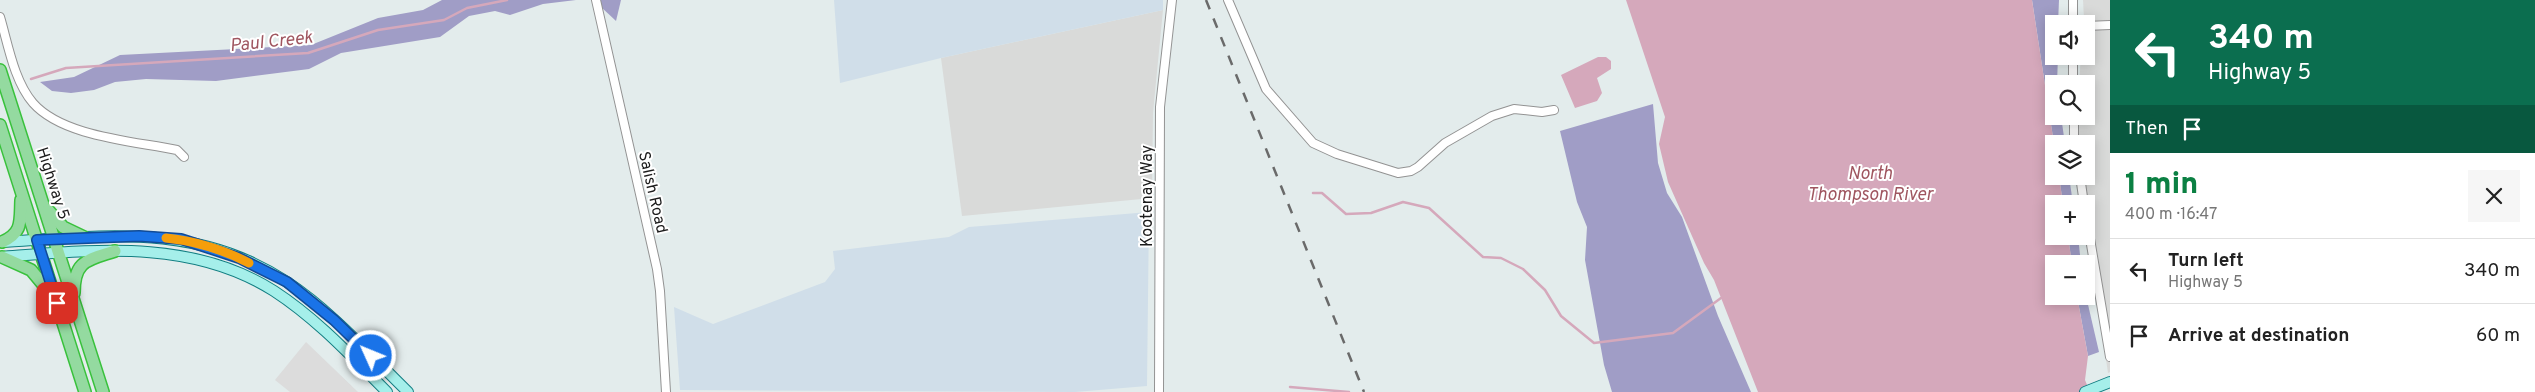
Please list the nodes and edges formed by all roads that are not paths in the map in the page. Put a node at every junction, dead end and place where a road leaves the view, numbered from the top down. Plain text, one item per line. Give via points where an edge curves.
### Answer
1 (596, 0) edge
2 (1172, 0) edge
3 (1228, 0) edge
4 (2073, 0) edge
5 (2073, 15) edge
6 (0, 17) edge
7 (2110, 25) edge
8 (2095, 26) edge
9 (0, 70) edge
10 (1554, 110) dead end
11 (0, 125) edge
12 (184, 157) dead end
13 (21, 191) junction
14 (41, 196) junction
15 (84, 237) junction
16 (54, 238) junction
17 (37, 240) junction
18 (1, 242) edge
19 (2093, 245) edge
20 (115, 251) junction
21 (42, 254) junction
22 (59, 254) junction
23 (1, 257) edge
24 (74, 302) junction
25 (57, 303) junction
26 (2106, 305) edge
27 (2110, 357) edge
28 (2110, 382) edge
29 (85, 392) edge
30 (103, 392) edge
31 (387, 392) edge
32 (408, 392) edge
33 (666, 392) edge
34 (1159, 392) edge
35 (2085, 392) edge

1 - 33 street, Salish Road via 657,269
2 - 34 street, Kootenay Way via 1160,107
3 - 10 street via 1266,89 1313,143 1337,154 1398,173 1418,167 1446,143 1492,116 1514,109
4 - 5 street
6 - 12 street via 19,80 32,103 54,120 89,133 177,150
7 - 8 street
9 - 14 highway, Highway 5
11 - 13 highway, Highway 5
13 - 17 highway, Highway 5
13 - 18 highway via 19,229 13,238
14 - 15 highway via 63,227
14 - 16 highway, Highway 5
15 - 16 main road
15 - 32 main road via 181,239 239,258 287,282 334,320
16 - 17 main road
16 - 22 highway, Highway 5
17 - 18 main road
17 - 21 highway, Highway 5
19 - 26 street
20 - 22 main road
20 - 24 highway via 79,266 75,275
20 - 31 main road via 134,250 204,260 228,268 273,291 322,328
21 - 22 main road
21 - 23 main road
21 - 25 highway, Highway 5
22 - 24 highway, Highway 5
23 - 25 highway via 31,270
24 - 30 highway, Highway 5
25 - 29 highway, Highway 5
26 - 27 street
28 - 35 main road

